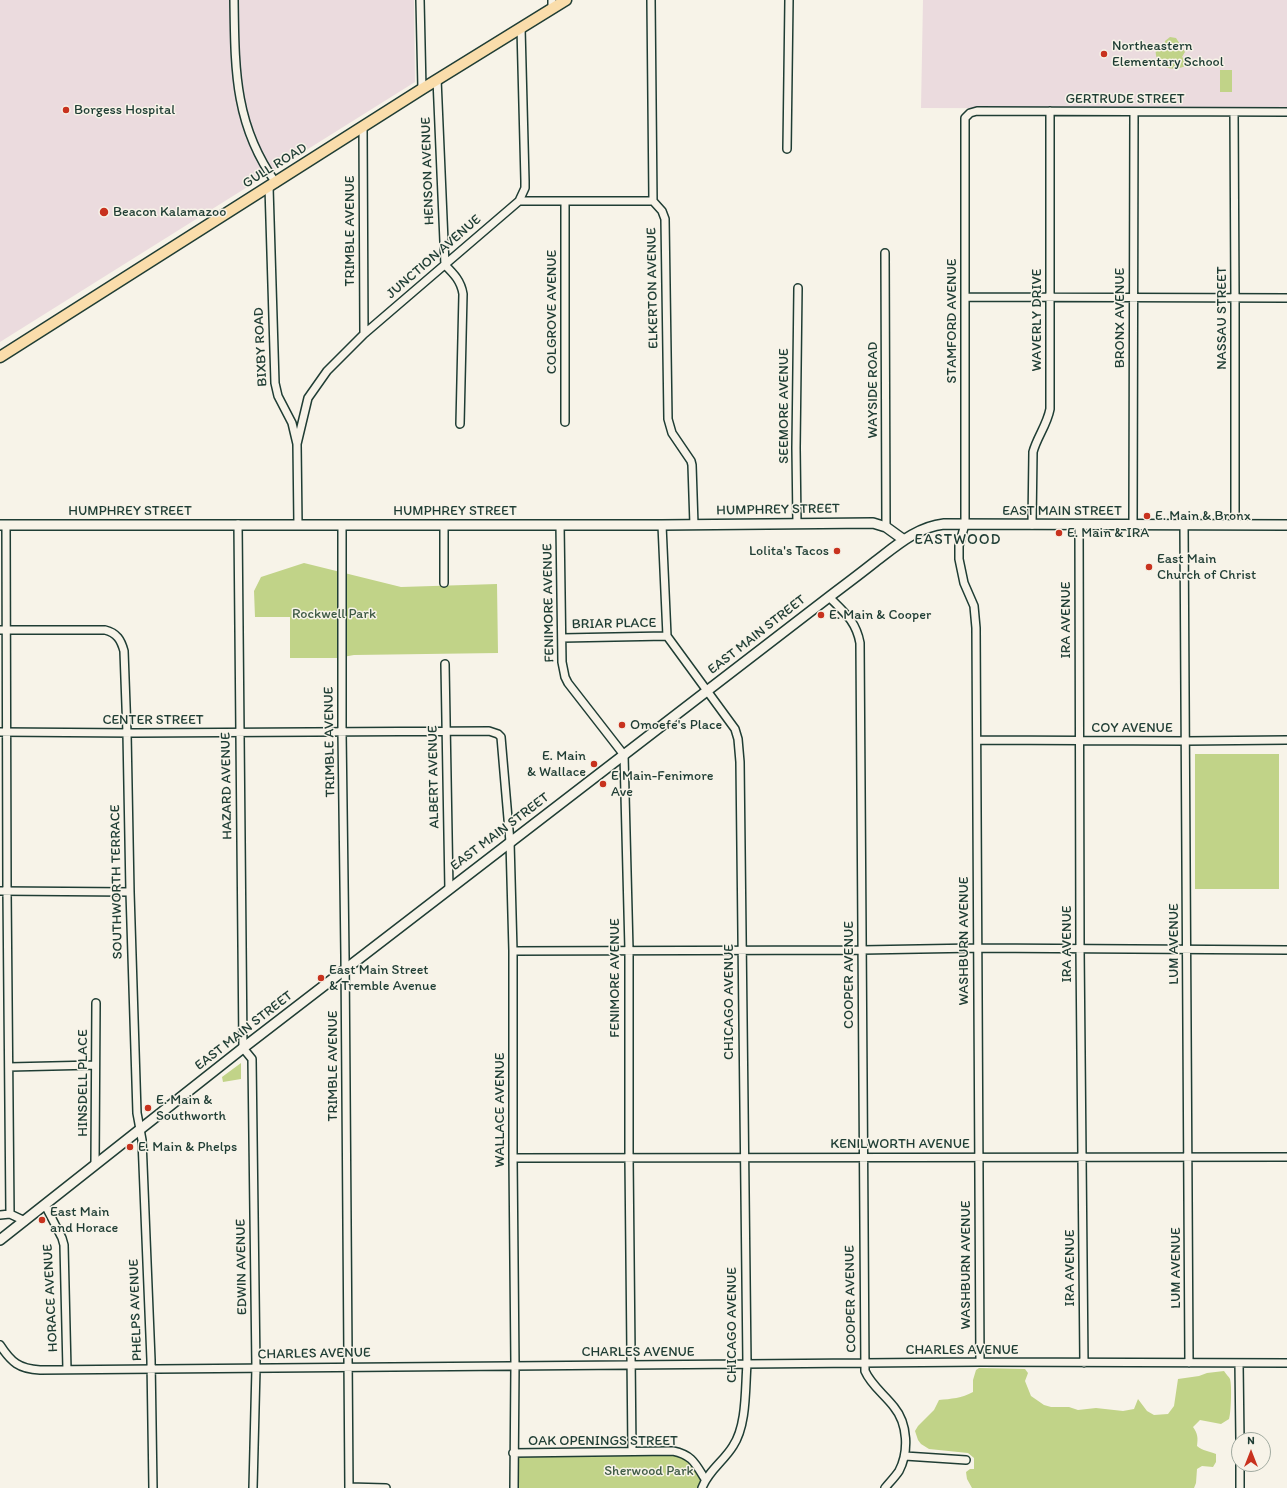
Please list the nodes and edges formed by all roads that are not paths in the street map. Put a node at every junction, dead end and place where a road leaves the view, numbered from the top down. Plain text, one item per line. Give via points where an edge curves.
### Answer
1 (234, 0) edge
2 (420, 0) edge
3 (566, 0) edge
4 (651, 0) edge
5 (789, 0) edge
6 (552, 4) edge
7 (521, 28) junction
8 (437, 79) junction
9 (422, 89) junction
10 (1050, 111) junction
11 (1134, 112) junction
12 (1234, 112) junction
13 (1287, 112) edge
14 (965, 118) joint
15 (363, 127) junction
16 (787, 149) dead end
17 (272, 185) junction
18 (519, 201) junction
19 (652, 201) junction
20 (565, 202) junction
21 (885, 253) dead end
22 (445, 265) junction
23 (798, 288) dead end
24 (965, 297) junction
25 (1050, 297) junction
26 (1134, 298) junction
27 (1236, 298) junction
28 (1287, 298) edge
29 (364, 334) junction
30 (0, 357) edge
31 (565, 422) dead end
32 (460, 424) dead end
33 (297, 444) junction
34 (238, 524) junction
35 (298, 524) junction
36 (342, 524) junction
37 (797, 524) junction
38 (965, 524) junction
39 (1079, 524) junction
40 (3, 525) edge
41 (444, 525) junction
42 (560, 525) junction
43 (662, 525) junction
44 (694, 525) junction
45 (1032, 525) junction
46 (1133, 525) junction
47 (1184, 525) junction
48 (1235, 525) junction
49 (1287, 525) edge
50 (886, 527) junction
51 (904, 540) junction
52 (444, 583) dead end
53 (829, 597) junction
54 (3, 630) edge
55 (667, 636) junction
56 (562, 638) junction
57 (445, 664) dead end
58 (708, 690) junction
59 (447, 731) junction
60 (3, 732) edge
61 (240, 732) junction
62 (342, 732) junction
63 (127, 733) junction
64 (498, 734) joint
65 (977, 740) junction
66 (1287, 740) edge
67 (1080, 741) junction
68 (1186, 741) junction
69 (624, 755) junction
70 (510, 842) junction
71 (449, 890) junction
72 (3, 891) edge
73 (130, 892) junction
74 (977, 948) junction
75 (1080, 949) junction
76 (513, 950) junction
77 (629, 950) junction
78 (742, 950) junction
79 (862, 950) junction
80 (1187, 950) junction
81 (1287, 950) edge
82 (345, 970) junction
83 (96, 1003) dead end
84 (243, 1048) junction
85 (96, 1065) junction
86 (9, 1067) junction
87 (140, 1130) junction
88 (978, 1157) junction
89 (1082, 1157) junction
90 (1188, 1157) junction
91 (1287, 1157) edge
92 (513, 1158) junction
93 (629, 1158) junction
94 (744, 1158) junction
95 (863, 1158) junction
96 (95, 1164) junction
97 (45, 1205) junction
98 (10, 1214) junction
99 (0, 1215) edge
100 (25, 1221) junction
101 (0, 1240) edge
102 (0, 1345) edge
103 (980, 1362) junction
104 (865, 1363) junction
105 (1084, 1363) junction
106 (1189, 1363) junction
107 (1239, 1363) junction
108 (1287, 1363) edge
109 (746, 1364) junction
110 (515, 1365) junction
111 (631, 1365) junction
112 (348, 1367) junction
113 (256, 1368) junction
114 (152, 1369) junction
115 (67, 1370) junction
116 (1240, 1432) edge
117 (632, 1452) junction
118 (513, 1453) junction
119 (905, 1456) junction
120 (966, 1460) dead end
121 (1240, 1472) edge
122 (705, 1479) junction
123 (153, 1488) edge
124 (253, 1488) edge
125 (349, 1488) edge
126 (386, 1488) edge
127 (514, 1488) edge
128 (702, 1488) edge
129 (885, 1488) edge
130 (1240, 1488) edge

1 - 17 street via 234,44 241,102 257,153
2 - 9 street
3 - 6 main road, GULL ROAD
4 - 19 street
5 - 16 street
6 - 7 main road, GULL ROAD
7 - 8 main road, GULL ROAD
7 - 18 street via 525,181
8 - 9 main road, GULL ROAD
8 - 22 street, HENSON AVENUE
9 - 15 main road, GULL ROAD
10 - 11 street, GERTRUDE STREET
10 - 14 street, GERTRUDE STREET via 977,111
10 - 25 street, WAVERLY DRIVE
11 - 12 street, GERTRUDE STREET
11 - 26 street, BRONX AVENUE
12 - 13 street, GERTRUDE STREET
12 - 27 street, NASSAU STREET
14 - 24 street, STAMFORD AVENUE
15 - 17 main road, GULL ROAD
15 - 29 street, TRIMBLE AVENUE
17 - 30 main road, GULL ROAD
17 - 33 street, BIXBY ROAD via 275,384 278,396 292,423
18 - 20 street
18 - 22 street, JUNCTION AVENUE
19 - 20 street
19 - 44 street, ELKERTON AVENUE via 662,211 665,219 668,419 672,433 692,465
20 - 31 street, COLGROVE AVENUE
21 - 50 street, WAYSIDE ROAD
22 - 29 street, JUNCTION AVENUE
22 - 32 street via 458,278 463,294
23 - 37 street, SEEMORE AVENUE
24 - 25 street
24 - 38 street, STAMFORD AVENUE
25 - 26 street
25 - 45 street, WAVERLY DRIVE via 1050,409 1047,423 1033,452
26 - 27 street
26 - 46 street, BRONX AVENUE
27 - 28 street
27 - 48 street, NASSAU STREET
29 - 33 street, JUNCTION AVENUE via 327,371 308,398
33 - 35 street, BIXBY ROAD
34 - 35 street, HUMPHREY STREET
34 - 40 street, HUMPHREY STREET
34 - 61 street, HAZARD AVENUE
35 - 36 street, HUMPHREY STREET
36 - 41 street, HUMPHREY STREET
36 - 62 street, TRIMBLE AVENUE
37 - 44 street, HUMPHREY STREET
37 - 50 street, HUMPHREY STREET via 873,523
38 - 45 street, EAST MAIN STREET
38 - 51 street, EAST MAIN STREET via 936,525
38 - 65 street, WASHBURN AVENUE via 959,546 959,559 976,620
39 - 45 street, EAST MAIN STREET
39 - 46 street, EAST MAIN STREET
39 - 67 street, IRA AVENUE
40 - 54 street
41 - 42 street, HUMPHREY STREET
41 - 52 street
42 - 43 street, HUMPHREY STREET
42 - 56 street, FENIMORE AVENUE
43 - 44 street, HUMPHREY STREET
43 - 55 street
46 - 47 street, EAST MAIN STREET
47 - 48 street, EAST MAIN STREET
47 - 68 street, LUM AVENUE
48 - 49 street, EAST MAIN STREET
50 - 51 street, HUMPHREY STREET
51 - 53 street, EAST MAIN STREET
53 - 58 street, EAST MAIN STREET
53 - 79 street, COOPER AVENUE via 851,620 858,632 860,643
54 - 60 street
54 - 63 street, SOUTHWORTH TERRACE via 95,629 116,634 124,651
55 - 56 street, BRIAR PLACE
55 - 58 street, CHICAGO AVENUE
56 - 69 street, FENIMORE AVENUE via 562,662 568,683
57 - 59 street, ALBERT AVENUE
58 - 69 street, EAST MAIN STREET
58 - 78 street, CHICAGO AVENUE via 733,725 738,739
59 - 62 street, CENTER STREET
59 - 64 street, CENTER STREET via 489,731
59 - 71 street, ALBERT AVENUE
60 - 63 street, CENTER STREET
60 - 72 street
61 - 62 street, CENTER STREET
61 - 63 street, CENTER STREET
61 - 84 street, HAZARD AVENUE
62 - 82 street, TRIMBLE AVENUE
63 - 73 street, SOUTHWORTH TERRACE
64 - 70 street, WALLACE AVENUE via 502,740
65 - 67 street, COY AVENUE
65 - 74 street, WASHBURN AVENUE
66 - 68 street, COY AVENUE
67 - 68 street, COY AVENUE
67 - 75 street, IRA AVENUE
68 - 80 street, LUM AVENUE
69 - 70 street, EAST MAIN STREET
69 - 77 street, FENIMORE AVENUE
70 - 71 street, EAST MAIN STREET
70 - 76 street, WALLACE AVENUE
71 - 82 street, EAST MAIN STREET
72 - 73 street
72 - 86 street
73 - 87 street, SOUTHWORTH TERRACE via 137,1113
74 - 75 street
74 - 79 street
74 - 88 street, WASHBURN AVENUE
75 - 80 street
75 - 89 street, IRA AVENUE
76 - 77 street
76 - 92 street, WALLACE AVENUE
77 - 78 street
77 - 93 street, FENIMORE AVENUE
78 - 79 street
78 - 94 street, CHICAGO AVENUE
79 - 95 street, COOPER AVENUE
80 - 81 street
80 - 90 street, LUM AVENUE
82 - 84 street, EAST MAIN STREET
82 - 112 street, TRIMBLE AVENUE
83 - 85 street, HINSDELL PLACE
84 - 87 street, EAST MAIN STREET
84 - 113 street, EDWIN AVENUE via 252,1059
85 - 86 street
85 - 96 street, HINSDELL PLACE
86 - 98 street
87 - 96 street, EAST MAIN STREET
87 - 114 street, PHELPS AVENUE
88 - 89 street, KENILWORTH AVENUE
88 - 95 street, KENILWORTH AVENUE
88 - 103 street, WASHBURN AVENUE
89 - 90 street, KENILWORTH AVENUE
89 - 105 street, IRA AVENUE
90 - 91 street, KENILWORTH AVENUE
90 - 106 street, LUM AVENUE
92 - 93 street, KENILWORTH AVENUE
92 - 110 street, WALLACE AVENUE
93 - 94 street, KENILWORTH AVENUE
93 - 111 street, FENIMORE AVENUE
94 - 95 street, KENILWORTH AVENUE
94 - 109 street, CHICAGO AVENUE
95 - 104 street, COOPER AVENUE
96 - 97 street, EAST MAIN STREET
97 - 100 street, EAST MAIN STREET
97 - 115 street, HORACE AVENUE via 64,1245
98 - 99 street
98 - 100 street
100 - 101 street, EAST MAIN STREET
102 - 115 street, CHARLES AVENUE via 12,1361 26,1369
103 - 104 street, CHARLES AVENUE
103 - 105 street, CHARLES AVENUE
104 - 109 street, CHARLES AVENUE
104 - 119 street, COOPER AVENUE via 868,1378 894,1407 903,1423
105 - 106 street, CHARLES AVENUE
106 - 107 street, CHARLES AVENUE
107 - 108 street, CHARLES AVENUE
107 - 116 street
109 - 111 street, CHARLES AVENUE
109 - 122 street, CHICAGO AVENUE via 742,1427 731,1450
110 - 111 street, CHARLES AVENUE
110 - 112 street, CHARLES AVENUE
110 - 118 street, WALLACE AVENUE
111 - 117 street, FENIMORE AVENUE
112 - 113 street, CHARLES AVENUE
112 - 125 street, TRIMBLE AVENUE
113 - 114 street, CHARLES AVENUE
113 - 124 street, EDWIN AVENUE
114 - 115 street, CHARLES AVENUE
114 - 123 street, PHELPS AVENUE
117 - 118 street, OAK OPENINGS STREET
117 - 122 street, OAK OPENINGS STREET via 683,1453 695,1462
118 - 127 street, WALLACE AVENUE
119 - 120 street
119 - 129 street via 898,1471
121 - 130 street
122 - 128 street, CHICAGO AVENUE
125 - 126 street

